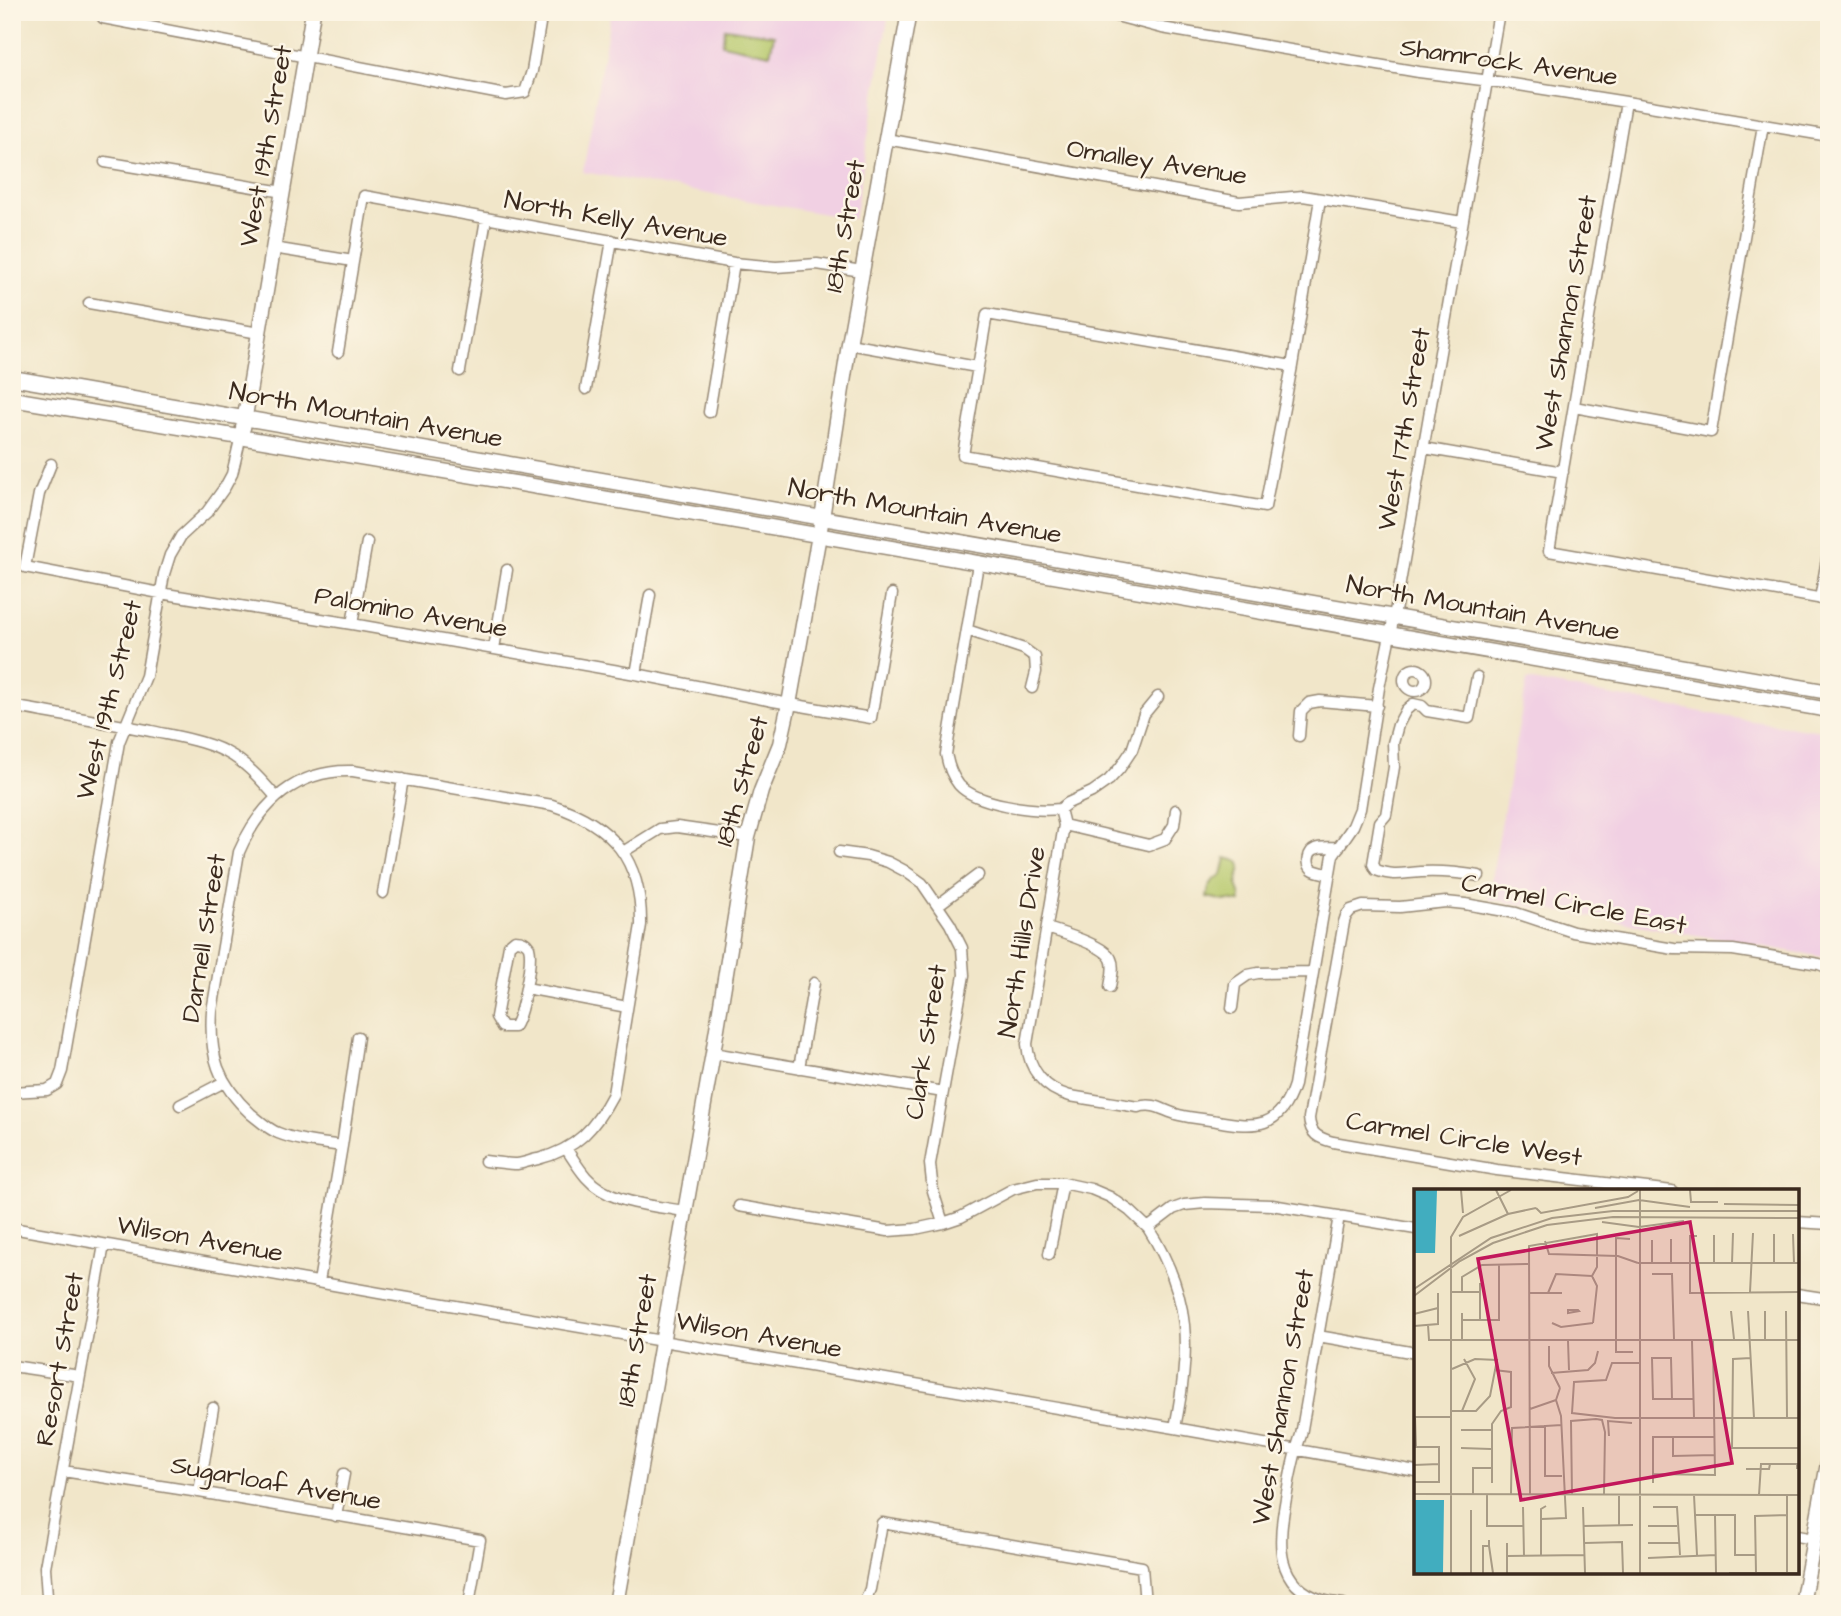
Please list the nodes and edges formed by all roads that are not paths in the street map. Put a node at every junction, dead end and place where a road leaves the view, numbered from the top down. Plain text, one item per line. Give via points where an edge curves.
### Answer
1 (104, 12) edge
2 (313, 12) edge
3 (542, 12) edge
4 (909, 12) edge
5 (1101, 12) edge
6 (1499, 12) edge
7 (306, 57) junction
8 (1487, 81) junction
9 (1626, 102) junction
10 (1762, 125) junction
11 (1829, 136) edge
12 (886, 139) junction
13 (105, 162) dead end
14 (283, 192) junction
15 (1320, 199) junction
16 (486, 219) junction
17 (1462, 222) junction
18 (612, 240) junction
19 (273, 248) junction
20 (353, 261) junction
21 (734, 263) junction
22 (862, 271) junction
23 (89, 303) dead end
24 (259, 333) junction
25 (849, 344) junction
26 (338, 352) dead end
27 (1293, 366) junction
28 (977, 367) junction
29 (460, 371) dead end
30 (12, 378) edge
31 (586, 389) dead end
32 (12, 399) edge
33 (1574, 407) junction
34 (709, 412) dead end
35 (245, 419) junction
36 (241, 436) junction
37 (1424, 448) junction
38 (51, 464) dead end
39 (1563, 472) junction
40 (822, 518) junction
41 (819, 535) junction
42 (366, 542) dead end
43 (1829, 548) edge
44 (978, 564) junction
45 (508, 570) dead end
46 (160, 593) junction
47 (892, 594) dead end
48 (650, 595) dead end
49 (1825, 600) edge
50 (1394, 617) junction
51 (352, 624) junction
52 (967, 630) junction
53 (1391, 634) junction
54 (494, 649) junction
55 (1663, 665) junction
56 (1383, 669) junction
57 (636, 674) junction
58 (1406, 676) junction
59 (1477, 677) dead end
60 (1659, 682) junction
61 (1032, 688) dead end
62 (1414, 691) junction
63 (1829, 692) edge
64 (1158, 697) dead end
65 (789, 704) junction
66 (1413, 704) junction
67 (12, 706) edge
68 (1377, 706) junction
69 (1829, 710) edge
70 (124, 726) junction
71 (1299, 736) dead end
72 (403, 779) junction
73 (276, 797) junction
74 (1060, 809) junction
75 (1176, 810) dead end
76 (1063, 825) junction
77 (748, 837) junction
78 (1339, 847) junction
79 (623, 852) junction
80 (838, 852) dead end
81 (1329, 874) junction
82 (978, 875) dead end
83 (1479, 876) dead end
84 (383, 893) dead end
85 (938, 905) junction
86 (1351, 910) joint
87 (1322, 913) joint
88 (1047, 928) junction
89 (1829, 968) edge
90 (1312, 972) junction
91 (814, 983) dead end
92 (1110, 987) dead end
93 (526, 988) junction
94 (627, 1007) junction
95 (1232, 1008) dead end
96 (358, 1037) dead end
97 (713, 1053) junction
98 (799, 1068) junction
99 (224, 1083) junction
100 (12, 1092) edge
101 (943, 1092) junction
102 (180, 1105) dead end
103 (342, 1146) junction
104 (567, 1150) junction
105 (485, 1161) dead end
106 (1063, 1183) junction
107 (1655, 1189) edge
108 (739, 1206) dead end
109 (684, 1211) junction
110 (1339, 1216) junction
111 (1799, 1222) edge
112 (943, 1223) junction
113 (1829, 1224) edge
114 (12, 1228) edge
115 (1148, 1228) junction
116 (1414, 1229) edge
117 (104, 1245) junction
118 (1049, 1254) dead end
119 (319, 1282) junction
120 (1799, 1294) edge
121 (1829, 1299) edge
122 (1318, 1336) junction
123 (662, 1342) junction
124 (1414, 1353) edge
125 (12, 1366) edge
126 (80, 1377) junction
127 (213, 1408) dead end
128 (1175, 1428) junction
129 (1296, 1450) junction
130 (1829, 1458) edge
131 (63, 1471) junction
132 (1414, 1471) edge
133 (344, 1474) dead end
134 (199, 1492) junction
135 (336, 1516) junction
136 (1799, 1536) edge
137 (1814, 1539) junction
138 (50, 1604) edge
139 (469, 1604) edge
140 (616, 1604) edge
141 (864, 1604) edge
142 (1145, 1604) edge
143 (1343, 1604) edge
144 (1802, 1604) edge

1 - 7 street via 103,19
2 - 7 main road, West 19th Street
3 - 7 street via 525,92 506,95
4 - 12 main road, 18th Street
5 - 8 street, Shamrock Avenue via 1162,28
6 - 8 street, West 17th Street
7 - 14 main road, West 19th Street
8 - 9 street, Shamrock Avenue
8 - 17 street, West 17th Street
9 - 10 street, Shamrock Avenue
9 - 33 street, West Shannon Street
10 - 11 street, Shamrock Avenue
10 - 33 street via 1711,432
12 - 15 street, Omalley Avenue via 1239,202 1303,196
12 - 22 main road, 18th Street
13 - 14 street
14 - 19 main road, West 19th Street
15 - 17 street, Omalley Avenue
15 - 27 street
16 - 18 street, North Kelly Avenue
16 - 20 street, North Kelly Avenue via 364,196
16 - 29 street
17 - 37 street, West 17th Street
18 - 21 street, North Kelly Avenue
18 - 31 street
19 - 20 street
19 - 24 main road, West 19th Street
20 - 26 street
21 - 22 street, North Kelly Avenue via 817,264
21 - 34 street
22 - 25 main road, 18th Street
23 - 24 street
24 - 35 main road, West 19th Street
25 - 28 street
25 - 40 main road, 18th Street
27 - 28 street via 987,314
27 - 28 street via 1265,507 963,455
30 - 35 main road, North Mountain Avenue
32 - 36 main road, North Mountain Avenue
33 - 39 street, West Shannon Street
35 - 36 main road, West 19th Street
35 - 40 main road, North Mountain Avenue
36 - 41 main road, North Mountain Avenue
36 - 46 street, West 19th Street via 232,474 212,506 181,536 170,555
37 - 39 street
37 - 50 street, West 17th Street
38 - 46 street, Palomino Avenue via 39,494 25,567
39 - 49 street, West Shannon Street via 1549,551
40 - 41 main road, 18th Street
40 - 50 main road, North Mountain Avenue
41 - 44 main road, North Mountain Avenue
41 - 65 main road, 18th Street
42 - 51 street
43 - 49 street
44 - 52 street, North Hills Drive
44 - 53 main road, North Mountain Avenue
45 - 54 street
46 - 51 street, Palomino Avenue
46 - 70 street, West 19th Street via 146,676
47 - 65 street, Palomino Avenue via 871,718
48 - 57 street
50 - 53 street, West 17th Street
50 - 55 main road, North Mountain Avenue
51 - 54 street, Palomino Avenue
52 - 61 street via 1035,657
52 - 74 street, North Hills Drive via 946,754 952,773 960,786 986,800
53 - 56 street, West 17th Street
53 - 60 main road, North Mountain Avenue
54 - 57 street, Palomino Avenue
55 - 60 main road
55 - 63 main road, North Mountain Avenue
56 - 58 street
56 - 68 street, West 17th Street
57 - 65 street, Palomino Avenue
58 - 62 street via 1407,687
58 - 62 street via 1416,669 1423,673 1426,681
59 - 66 street via 1469,719
60 - 69 main road, North Mountain Avenue
62 - 66 street
64 - 74 street via 1144,715 1132,750 1120,768 1092,792
65 - 77 main road, 18th Street
66 - 83 street via 1398,725 1386,815 1380,822 1373,864 1387,874
67 - 70 street
68 - 71 street via 1309,703 1301,711
68 - 78 street, West 17th Street via 1360,809
70 - 73 street via 214,747 257,774
70 - 100 street, West 19th Street via 62,1071 57,1084 47,1090
72 - 73 street, Darnell Street via 325,772
72 - 79 street, Darnell Street via 575,812
72 - 84 street
73 - 99 street, Darnell Street via 247,832 239,852 211,1024 215,1060
74 - 76 street, North Hills Drive
75 - 76 street via 1166,839 1149,845
76 - 88 street, North Hills Drive
77 - 79 street via 677,827 660,829
77 - 97 main road, 18th Street
78 - 81 street, West 17th Street
78 - 81 street via 1317,848 1308,858 1314,870
79 - 94 street via 642,906
80 - 85 street, Clark Street via 868,856 905,870
81 - 87 street, West 17th Street
82 - 85 street
85 - 101 street, Clark Street via 962,948 964,975
86 - 89 street, Carmel Circle East via 1465,904 1516,913 1584,934 1674,949 1732,950
86 - 107 street, Carmel Circle West via 1337,953 1310,1118 1313,1133 1333,1142 1497,1170
87 - 90 street, North Hills Drive
88 - 90 street, North Hills Drive via 1028,1057 1046,1085 1061,1094 1125,1106 1154,1105 1180,1115 1251,1126 1265,1123 1286,1104 1294,1085
88 - 92 street via 1103,949 1113,968
90 - 95 street via 1248,975 1235,984
91 - 98 street
93 - 93 street via 518,1022 514,1027 502,1027 496,1017 509,945 515,940 528,945
93 - 94 street
94 - 104 street via 612,1094 601,1116
96 - 103 street
97 - 98 street
97 - 109 main road, 18th Street
98 - 101 street
99 - 102 street
99 - 103 street, Darnell Street via 243,1106 277,1132
101 - 112 street, Clark Street via 930,1164
103 - 119 street
104 - 105 street via 518,1164
104 - 109 street via 587,1178 605,1191 629,1202
106 - 112 street via 1013,1189
106 - 115 street via 1110,1197
106 - 118 street
108 - 112 street via 888,1231
109 - 123 main road, 18th Street
110 - 115 street via 1272,1205 1205,1203 1173,1209
110 - 116 street
110 - 122 street, West Shannon Street
111 - 113 street
114 - 117 street, Wilson Avenue
115 - 128 street via 1174,1276 1186,1336
117 - 119 street, Wilson Avenue
117 - 126 street, Resort Street
119 - 123 street, Wilson Avenue
120 - 121 street
122 - 124 street
122 - 129 street, West Shannon Street
123 - 128 street, Wilson Avenue
123 - 140 main road, 18th Street
125 - 126 street
126 - 131 street, Resort Street
127 - 134 street
128 - 129 street, Wilson Avenue
129 - 132 street, Wilson Avenue
129 - 143 street, West Shannon Street via 1280,1534 1284,1565 1306,1593
130 - 137 main road
131 - 134 street, Sugarloaf Avenue
131 - 138 street, Resort Street via 45,1567
133 - 135 street
134 - 135 street, Sugarloaf Avenue
135 - 139 street, Sugarloaf Avenue via 480,1540
136 - 137 street
137 - 144 main road
141 - 142 street via 882,1523 1142,1567

